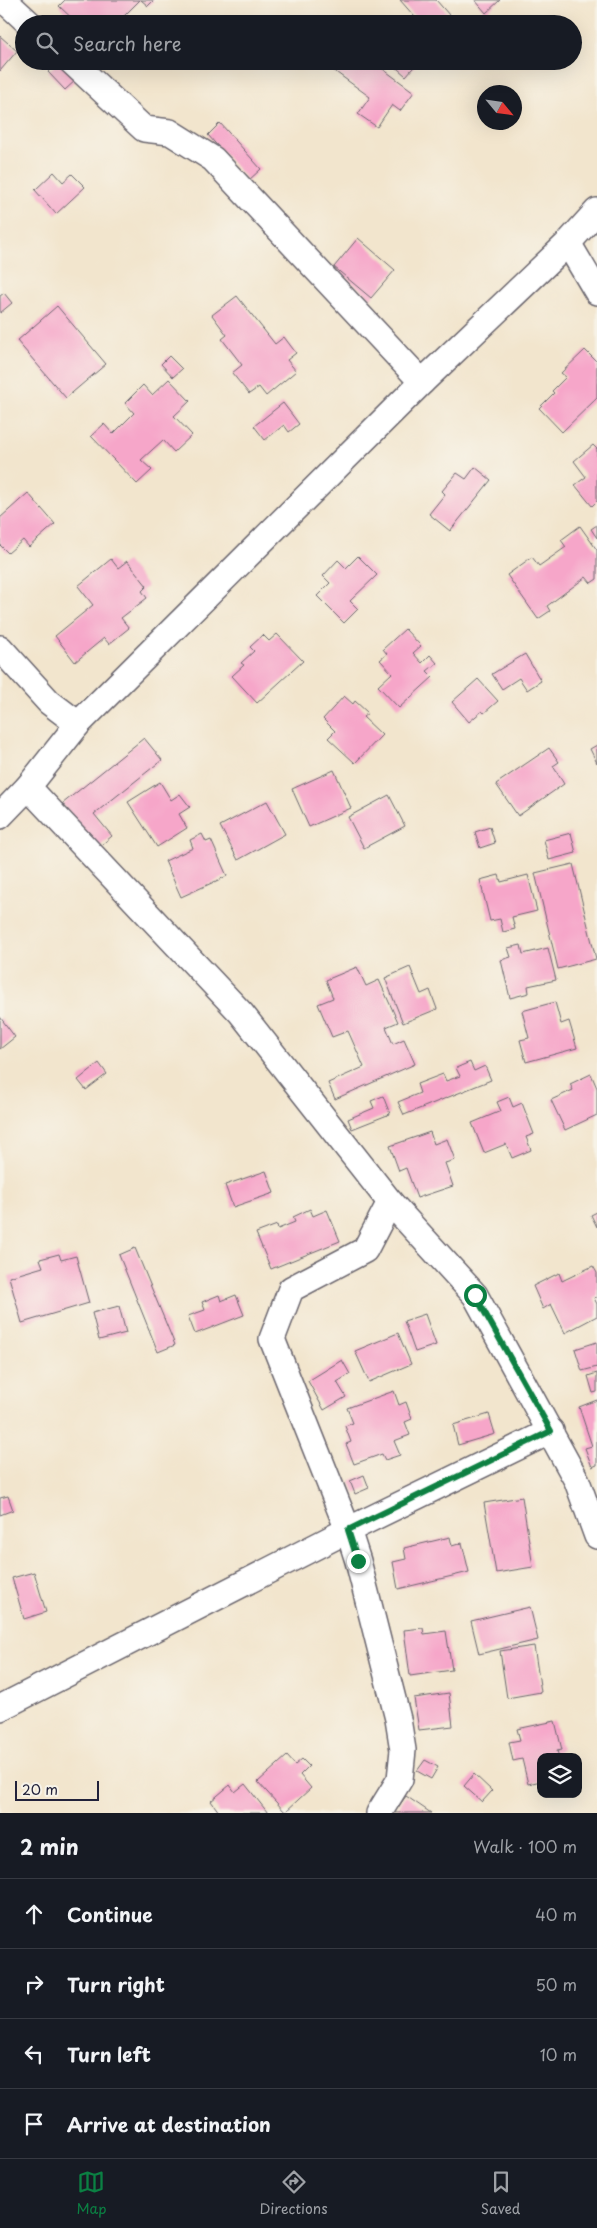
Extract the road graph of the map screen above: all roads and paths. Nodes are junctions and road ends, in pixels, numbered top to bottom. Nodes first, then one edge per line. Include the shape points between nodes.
1 (4, 0) edge
2 (20, 15) edge
3 (81, 70) edge
4 (597, 211) edge
5 (568, 244) junction
6 (597, 292) edge
7 (422, 382) junction
8 (0, 648) edge
9 (78, 724) junction
10 (28, 787) junction
11 (0, 816) edge
12 (390, 1202) junction
13 (551, 1431) junction
14 (348, 1530) junction
15 (597, 1536) edge
16 (0, 1708) edge
17 (379, 1813) edge

1 - 2 street
3 - 7 street via 144,129 170,132 213,159
4 - 5 street
5 - 6 street
5 - 7 street
7 - 9 street
8 - 9 street via 49,702
9 - 10 street
10 - 11 street
10 - 12 street via 241,1013
12 - 13 street via 475,1295
12 - 14 street via 365,1250 291,1289 272,1339
13 - 14 street
13 - 15 street via 578,1481
14 - 16 street
14 - 17 street via 404,1750 400,1779

